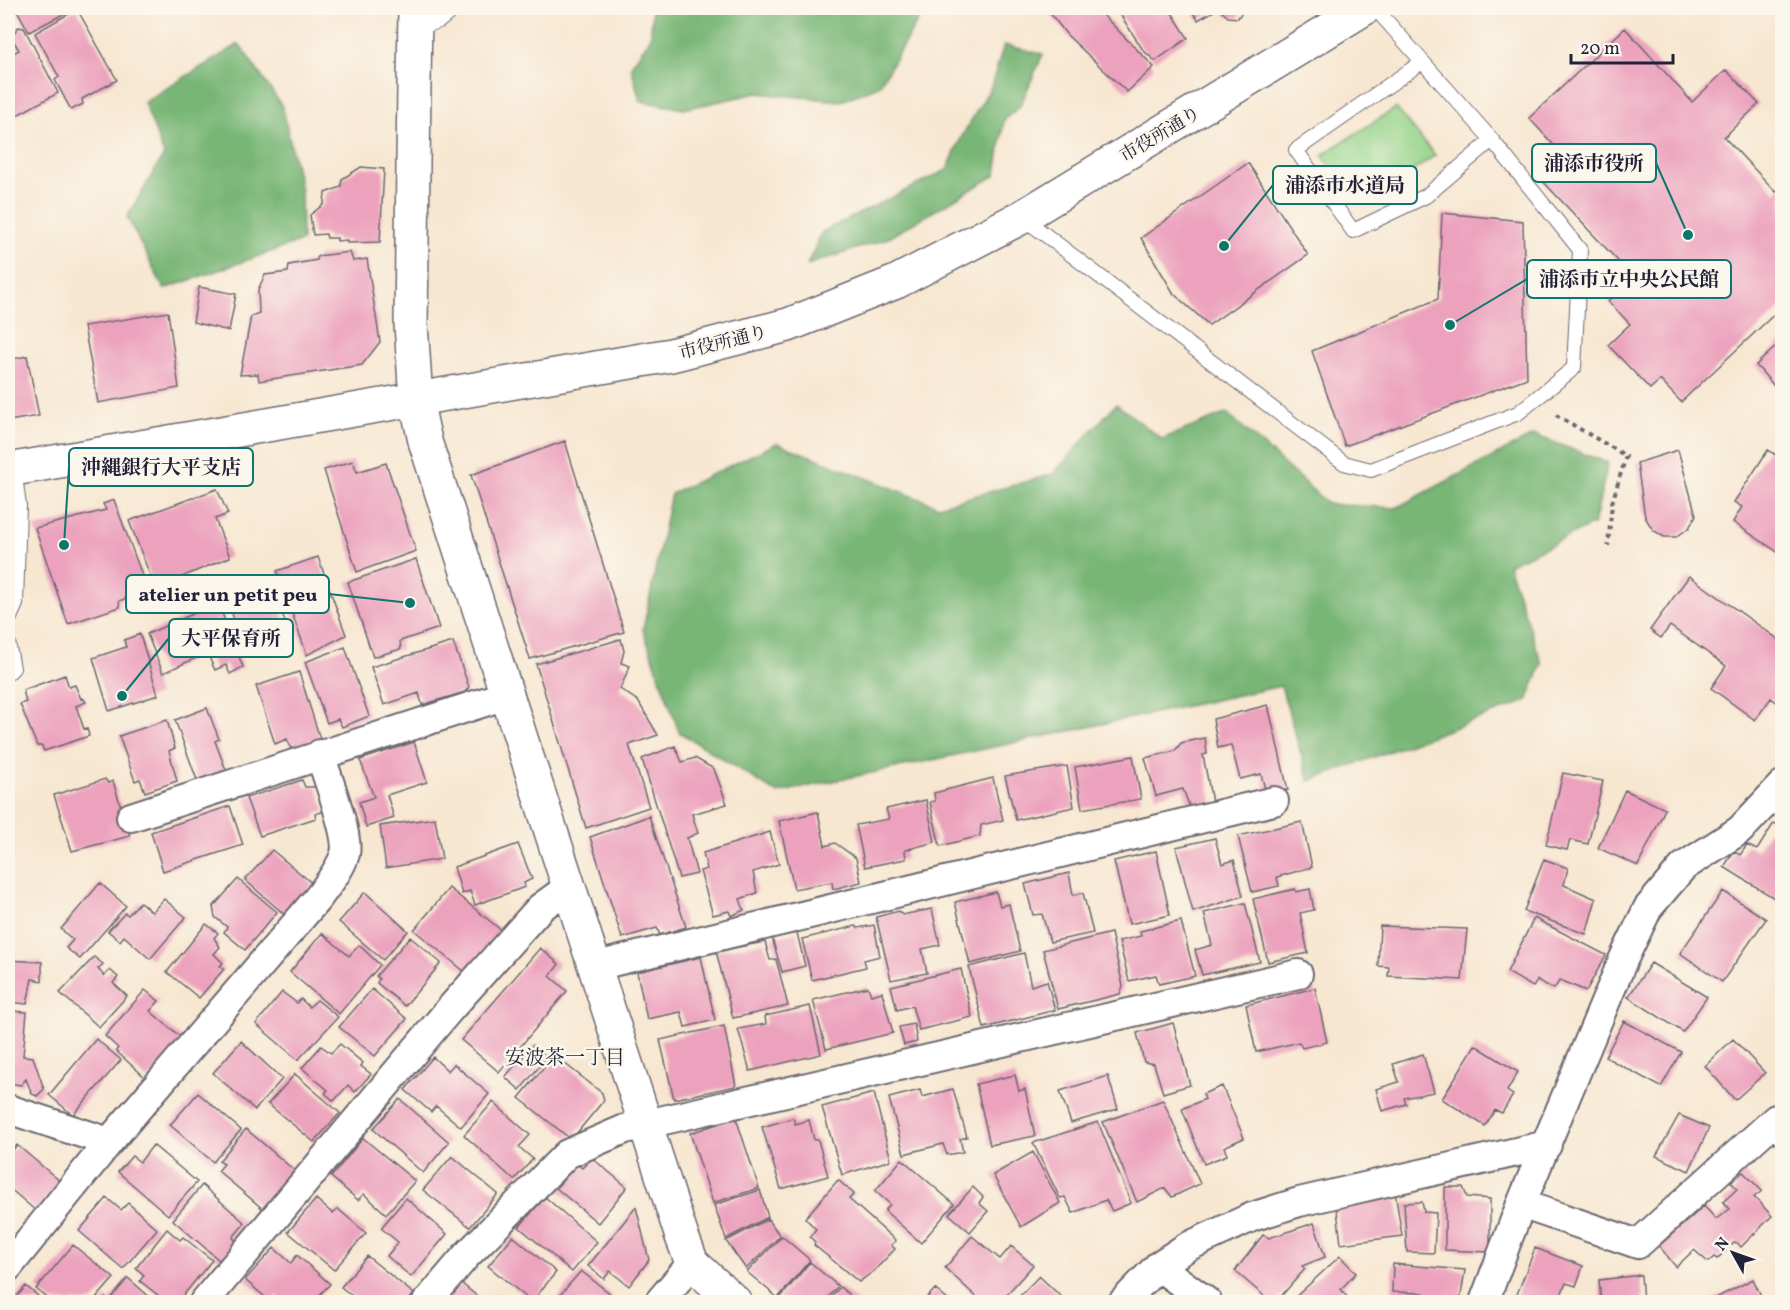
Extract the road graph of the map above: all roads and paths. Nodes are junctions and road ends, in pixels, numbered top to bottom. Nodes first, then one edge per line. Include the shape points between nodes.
1 (455, 8) edge
2 (1365, 8) edge
3 (1375, 8) edge
4 (415, 18) edge
5 (1422, 62) junction
6 (1492, 140) junction
7 (1022, 217) junction
8 (416, 400) junction
9 (1531, 402) junction
10 (11, 470) edge
11 (1608, 546) dead end
12 (8, 622) edge
13 (8, 642) edge
14 (8, 673) edge
15 (506, 695) junction
16 (320, 754) junction
17 (1782, 784) edge
18 (1274, 801) dead end
19 (131, 817) dead end
20 (569, 887) junction
21 (596, 966) junction
22 (1298, 975) dead end
23 (8, 1109) edge
24 (645, 1122) junction
25 (1782, 1130) edge
26 (109, 1142) junction
27 (1547, 1145) junction
28 (1521, 1204) junction
29 (692, 1263) junction
30 (1158, 1266) junction
31 (8, 1267) edge
32 (204, 1302) edge
33 (427, 1302) edge
34 (659, 1302) edge
35 (735, 1302) edge
36 (1123, 1302) edge
37 (1207, 1302) edge
38 (1484, 1302) edge

1 - 4 lane via 439,21
2 - 7 main road, 市役所通り
3 - 5 lane
4 - 8 main road via 411,324
5 - 6 lane
5 - 6 lane via 1296,150 1353,231 1426,196
6 - 9 lane via 1580,250 1574,368
7 - 8 main road, 市役所通り via 896,282 788,325 671,355
7 - 9 lane via 1344,462 1371,470 1518,413
8 - 10 main road, 市役所通り
8 - 15 main road via 432,464
9 - 11 path via 1626,456 1612,503
10 - 12 lane via 19,506 16,604
13 - 14 lane via 13,668
15 - 16 street
15 - 20 main road
16 - 19 street
16 - 26 street via 343,828 346,851 339,868 318,898
17 - 27 street via 1740,830 1683,867 1648,908
18 - 21 street
20 - 21 main road
20 - 32 street via 540,908 456,1002
21 - 24 main road
22 - 24 street
23 - 26 street
24 - 29 main road
24 - 33 street via 567,1154 466,1256
25 - 28 street via 1776,1119 1638,1244
26 - 31 street
27 - 28 street
27 - 30 street via 1299,1202 1252,1217 1187,1247
28 - 38 street
29 - 34 street
29 - 35 main road
30 - 36 street
30 - 37 street

